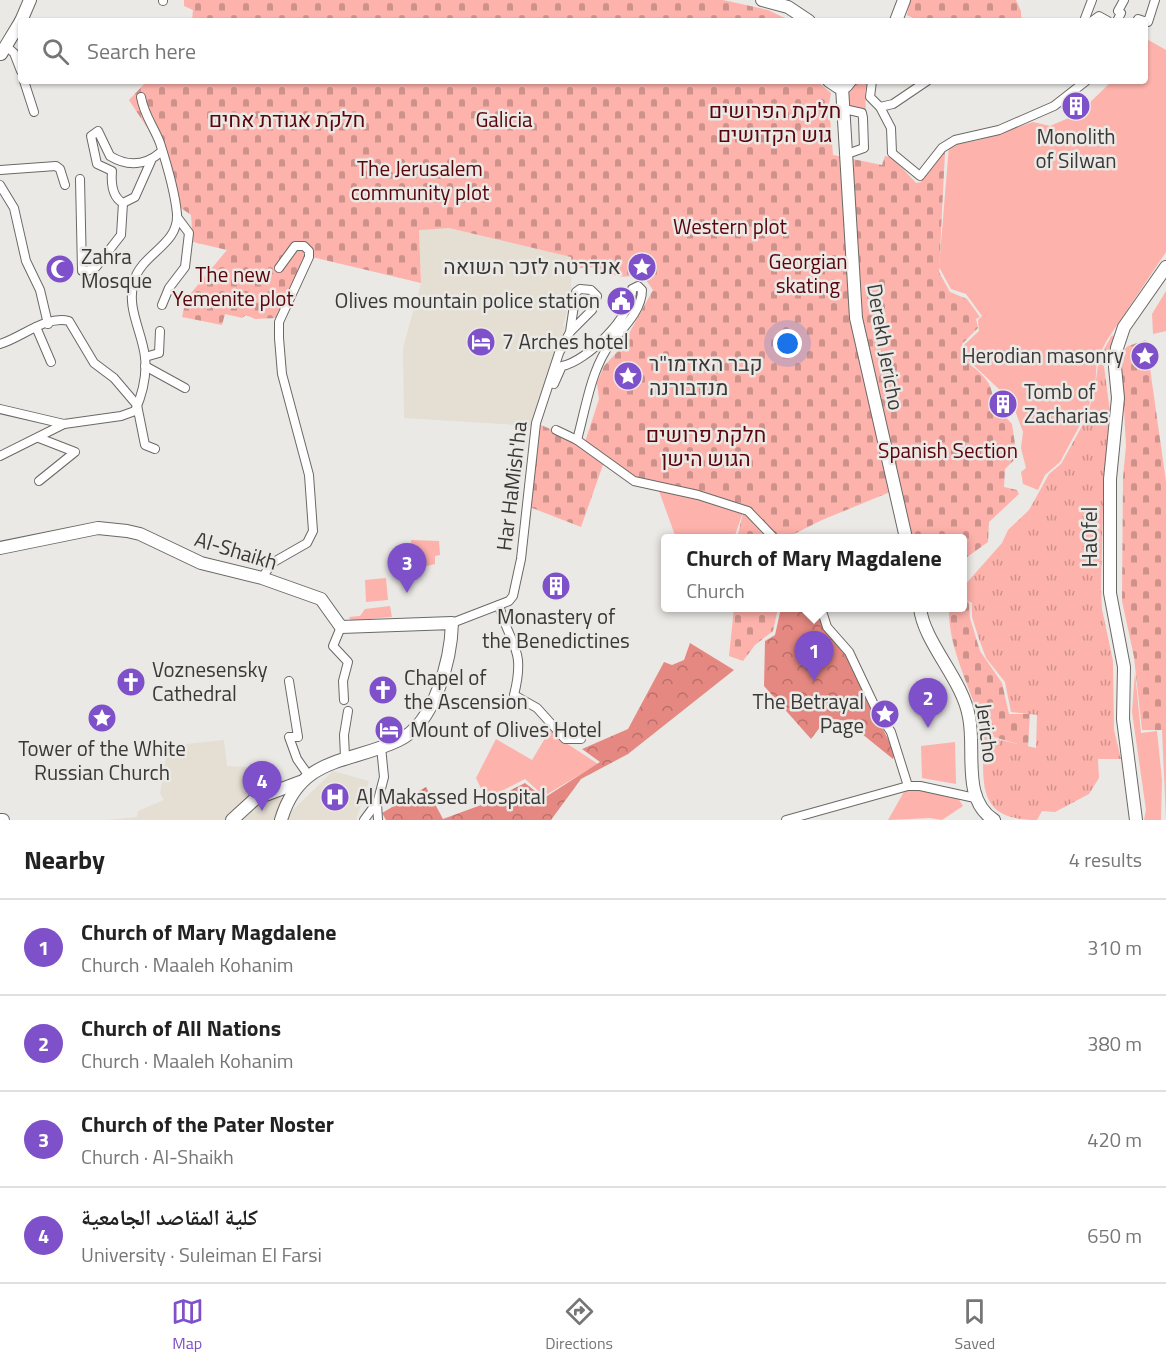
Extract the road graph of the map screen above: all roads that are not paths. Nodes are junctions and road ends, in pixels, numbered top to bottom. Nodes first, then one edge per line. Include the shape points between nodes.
1 (30, 0) edge
2 (762, 0) edge
3 (904, 0) edge
4 (1092, 0) edge
5 (1124, 0) edge
6 (1155, 0) edge
7 (789, 4) edge
8 (22, 18) edge
9 (805, 18) edge
10 (897, 18) edge
11 (1085, 18) edge
12 (1118, 18) edge
13 (1148, 22) edge
14 (18, 24) edge
15 (2, 48) edge
16 (0, 59) edge
17 (18, 63) edge
18 (25, 84) edge
19 (846, 84) edge
20 (872, 84) edge
21 (923, 84) edge
22 (1082, 84) edge
23 (141, 97) dead end
24 (880, 107) junction
25 (844, 109) junction
26 (34, 112) dead end
27 (161, 152) junction
28 (847, 154) junction
29 (151, 161) junction
30 (0, 170) edge
31 (80, 179) dead end
32 (0, 185) edge
33 (65, 185) dead end
34 (123, 203) junction
35 (177, 217) junction
36 (1166, 267) edge
37 (279, 268) dead end
38 (162, 305) dead end
39 (48, 324) junction
40 (36, 327) junction
41 (160, 331) dead end
42 (570, 332) junction
43 (0, 344) edge
44 (51, 362) dead end
45 (145, 362) junction
46 (185, 388) dead end
47 (137, 405) junction
48 (0, 409) edge
49 (536, 423) junction
50 (64, 424) junction
51 (556, 430) dead end
52 (39, 438) junction
53 (577, 440) junction
54 (155, 449) dead end
55 (0, 456) edge
56 (39, 481) dead end
57 (769, 534) edge
58 (905, 534) edge
59 (0, 548) edge
60 (262, 578) junction
61 (499, 605) junction
62 (823, 612) edge
63 (922, 612) edge
64 (452, 623) junction
65 (341, 627) junction
66 (289, 681) dead end
67 (344, 700) dead end
68 (348, 711) dead end
69 (581, 739) dead end
70 (381, 747) junction
71 (345, 757) junction
72 (304, 779) junction
73 (908, 786) junction
74 (975, 798) junction
75 (378, 801) junction
76 (232, 820) edge
77 (281, 820) edge
78 (364, 820) edge
79 (378, 820) edge
80 (786, 820) edge
81 (994, 820) edge
82 (1136, 820) edge

1 - 8 street
2 - 7 street
3 - 10 street
4 - 11 street
5 - 12 street
6 - 13 street
7 - 9 street
14 - 15 street
15 - 16 street
15 - 17 street via 14,53
18 - 26 street
19 - 25 street, Derekh Jericho
20 - 24 street via 870,97
21 - 24 street via 893,104
22 - 24 street via 1054,106 999,129 955,140 942,148 920,176 892,153 891,128
23 - 27 street via 143,112 160,142
25 - 28 street, Derekh Jericho
25 - 28 street via 862,113 863,118 864,148
27 - 29 street
27 - 35 street
28 - 58 street, Derekh Jericho via 856,318
29 - 34 street via 135,197
29 - 34 street via 132,163 110,156 98,131 91,136 97,164 112,171 113,189 117,200
30 - 33 street via 56,166
31 - 34 street via 82,271 96,267 121,235
32 - 39 street via 14,208 26,261 40,290
35 - 38 street via 189,233 184,267
35 - 45 street via 172,237 151,255 135,279 132,309
36 - 82 street, HaOfel via 1124,327 1115,367 1118,398 1110,479 1110,593 1124,667 1123,719
37 - 60 street via 295,246 304,246 309,251 279,322 279,338 282,374 309,475 313,531 307,543 272,563
39 - 40 street
39 - 47 street via 69,321 94,363 114,378
40 - 43 street
40 - 44 street
41 - 45 street via 159,352
42 - 42 street, Har HaMish'ha via 595,305 597,296 591,290 580,288 576,292
42 - 49 street, Har HaMish'ha
45 - 46 street
45 - 47 street
47 - 50 street via 135,411 122,416
47 - 54 street via 143,441
48 - 50 street
49 - 53 street via 562,366 576,362 621,321 633,296 632,289 638,286 642,298 596,372
49 - 61 street, Har HaMish'ha via 518,581 513,596
50 - 52 street
51 - 53 street
52 - 55 street
52 - 56 street via 75,452
53 - 57 street via 634,482 698,495 748,511
59 - 60 street, Al-Shaikh via 98,528 140,534 201,564
60 - 65 street, Al-Shaikh via 321,599
61 - 64 street
61 - 69 street via 519,655 514,695 537,708 565,739
62 - 73 street via 827,627 849,652 891,732
63 - 74 street, Jericho via 969,716
64 - 65 street
64 - 70 street via 438,692 420,721 402,739
65 - 67 street via 333,646 348,662
66 - 72 street via 298,737 288,736
68 - 71 street
70 - 71 street
70 - 75 street via 384,777
71 - 72 street
72 - 76 street via 255,798
72 - 77 street via 284,808
73 - 74 street
73 - 80 street
74 - 81 street via 981,810
75 - 78 street
75 - 79 street

